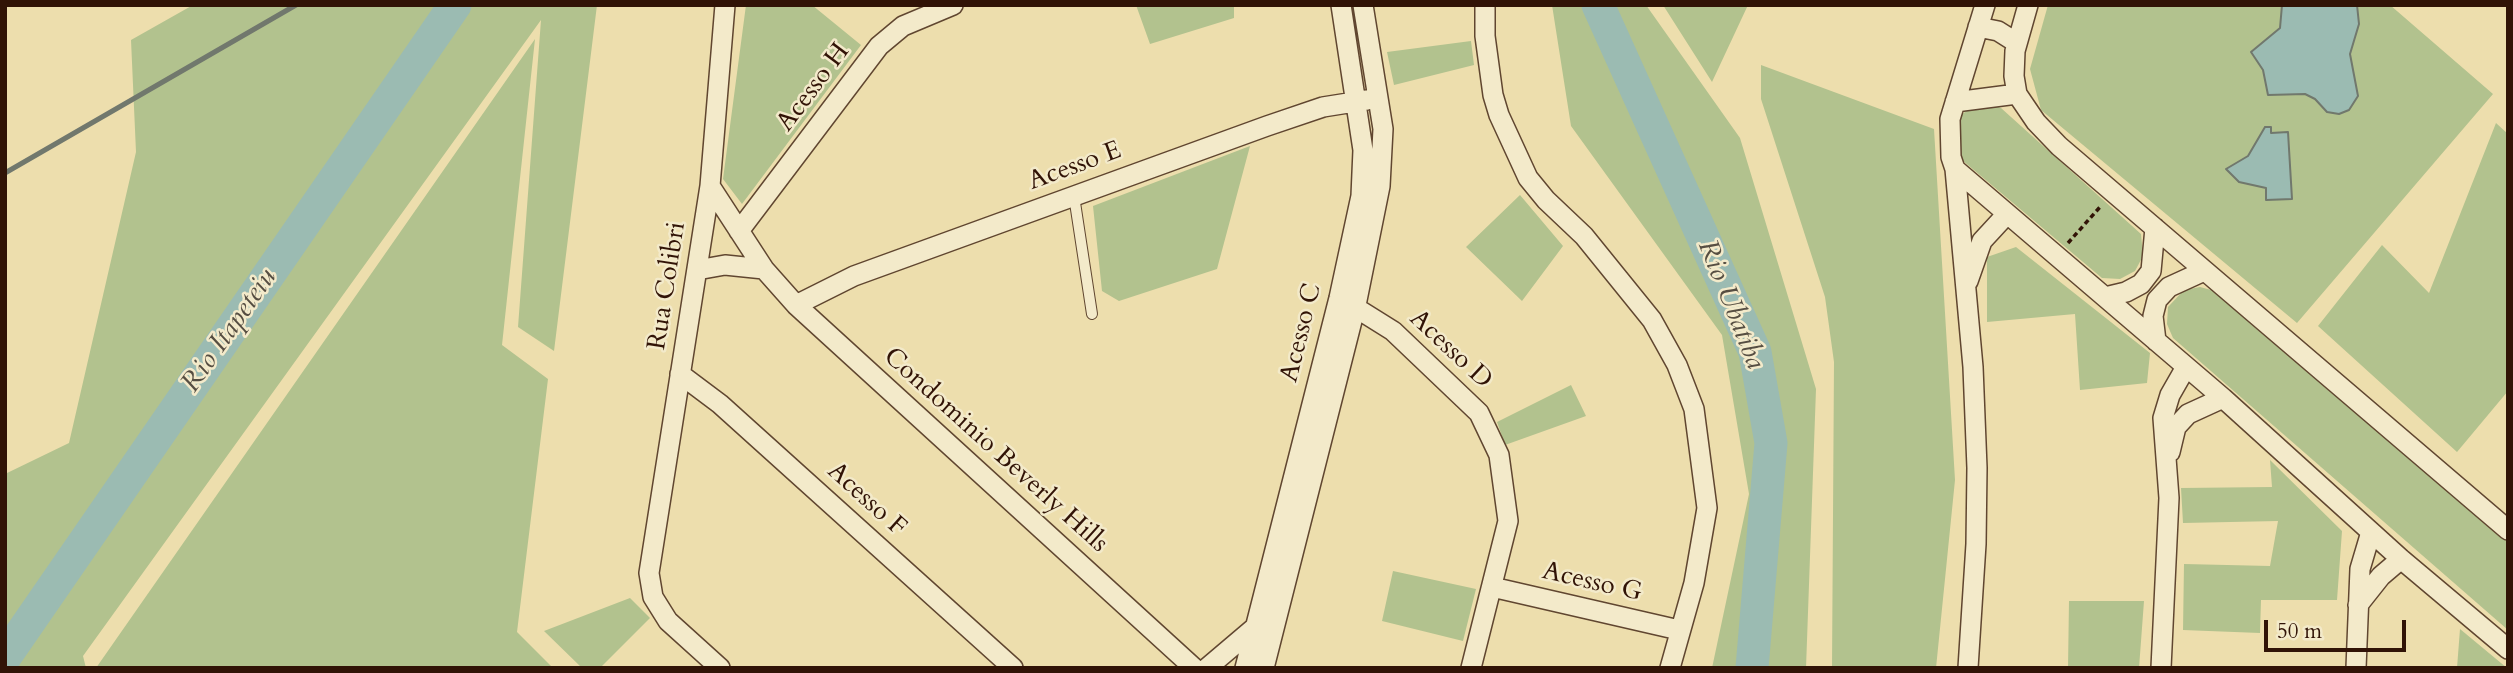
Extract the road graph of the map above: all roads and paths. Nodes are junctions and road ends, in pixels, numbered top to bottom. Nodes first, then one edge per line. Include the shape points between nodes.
1 (725, 5) edge
2 (953, 5) edge
3 (1341, 5) edge
4 (1363, 5) edge
5 (1485, 5) edge
6 (1985, 5) edge
7 (2028, 5) edge
8 (1978, 27) junction
9 (2017, 43) junction
10 (2017, 94) junction
11 (1378, 99) junction
12 (1355, 100) junction
13 (1955, 102) junction
14 (1955, 169) junction
15 (710, 186) junction
16 (2114, 192) junction
17 (1073, 196) junction
18 (2006, 215) junction
19 (2155, 228) junction
20 (739, 231) junction
21 (2056, 256) junction
22 (764, 269) junction
23 (697, 270) junction
24 (2204, 271) junction
25 (1965, 289) junction
26 (2105, 297) junction
27 (1347, 302) junction
28 (796, 305) junction
29 (1092, 314) dead end
30 (2155, 341) junction
31 (2186, 367) junction
32 (680, 374) junction
33 (2223, 398) junction
34 (2168, 464) junction
35 (2508, 530) edge
36 (2371, 532) junction
37 (2401, 559) junction
38 (1492, 587) junction
39 (2358, 605) junction
40 (1254, 629) junction
41 (1679, 630) junction
42 (2508, 649) edge
43 (720, 668) edge
44 (1013, 668) edge
45 (1194, 668) edge
46 (1207, 668) edge
47 (1245, 668) edge
48 (1264, 668) edge
49 (1471, 668) edge
50 (1670, 668) edge
51 (1968, 668) edge
52 (2161, 668) edge
53 (2356, 668) edge

1 - 15 street, Rua Colibri
2 - 20 street, Acesso H via 903,26 879,46
3 - 12 street, Acesso C
4 - 11 street, Acesso C
5 - 41 street via 1493,95 1528,178 1584,236 1652,320 1695,409 1707,508 1694,583
6 - 8 street
7 - 9 street
8 - 9 street via 1998,31
8 - 13 street
9 - 10 street
10 - 13 street
10 - 16 street via 2059,146
11 - 12 street, Acesso E
11 - 27 street, Acesso C via 1380,186
12 - 17 street, Acesso E via 1267,125
12 - 27 street, Acesso C via 1363,150
13 - 14 street via 1949,140
14 - 18 street
14 - 25 street
15 - 20 street, Condominio Beverly Hills
15 - 23 street, Rua Colibri
16 - 19 street
16 - 21 path
17 - 28 street, Acesso E via 854,275
17 - 29 lane
18 - 21 street
18 - 25 street via 1982,241
19 - 24 street
19 - 26 street via 2151,271 2134,288
20 - 22 street, Condominio Beverly Hills
21 - 26 street
22 - 23 street via 725,265
22 - 28 street, Condominio Beverly Hills
23 - 32 street, Rua Colibri
24 - 30 street via 2169,287 2157,300
24 - 35 street
25 - 51 street via 1977,468
26 - 30 street
27 - 38 street, Acesso D via 1393,331 1479,413 1493,441 1507,500 1508,521
27 - 40 street, Acesso C
27 - 48 street, Acesso C
28 - 45 street, Condominio Beverly Hills
30 - 31 street
31 - 33 street
31 - 34 street via 2163,418
32 - 43 street, Rua Colibri via 649,573 653,597 668,621
32 - 44 street, Acesso F via 720,404
33 - 34 street via 2188,414 2176,427
33 - 36 street
34 - 52 street
36 - 37 street
36 - 39 street via 2360,569
37 - 39 street
37 - 42 street
38 - 41 street, Acesso G
38 - 49 street, Acesso D
39 - 53 street
40 - 46 street
40 - 47 street, Acesso C
41 - 50 street

